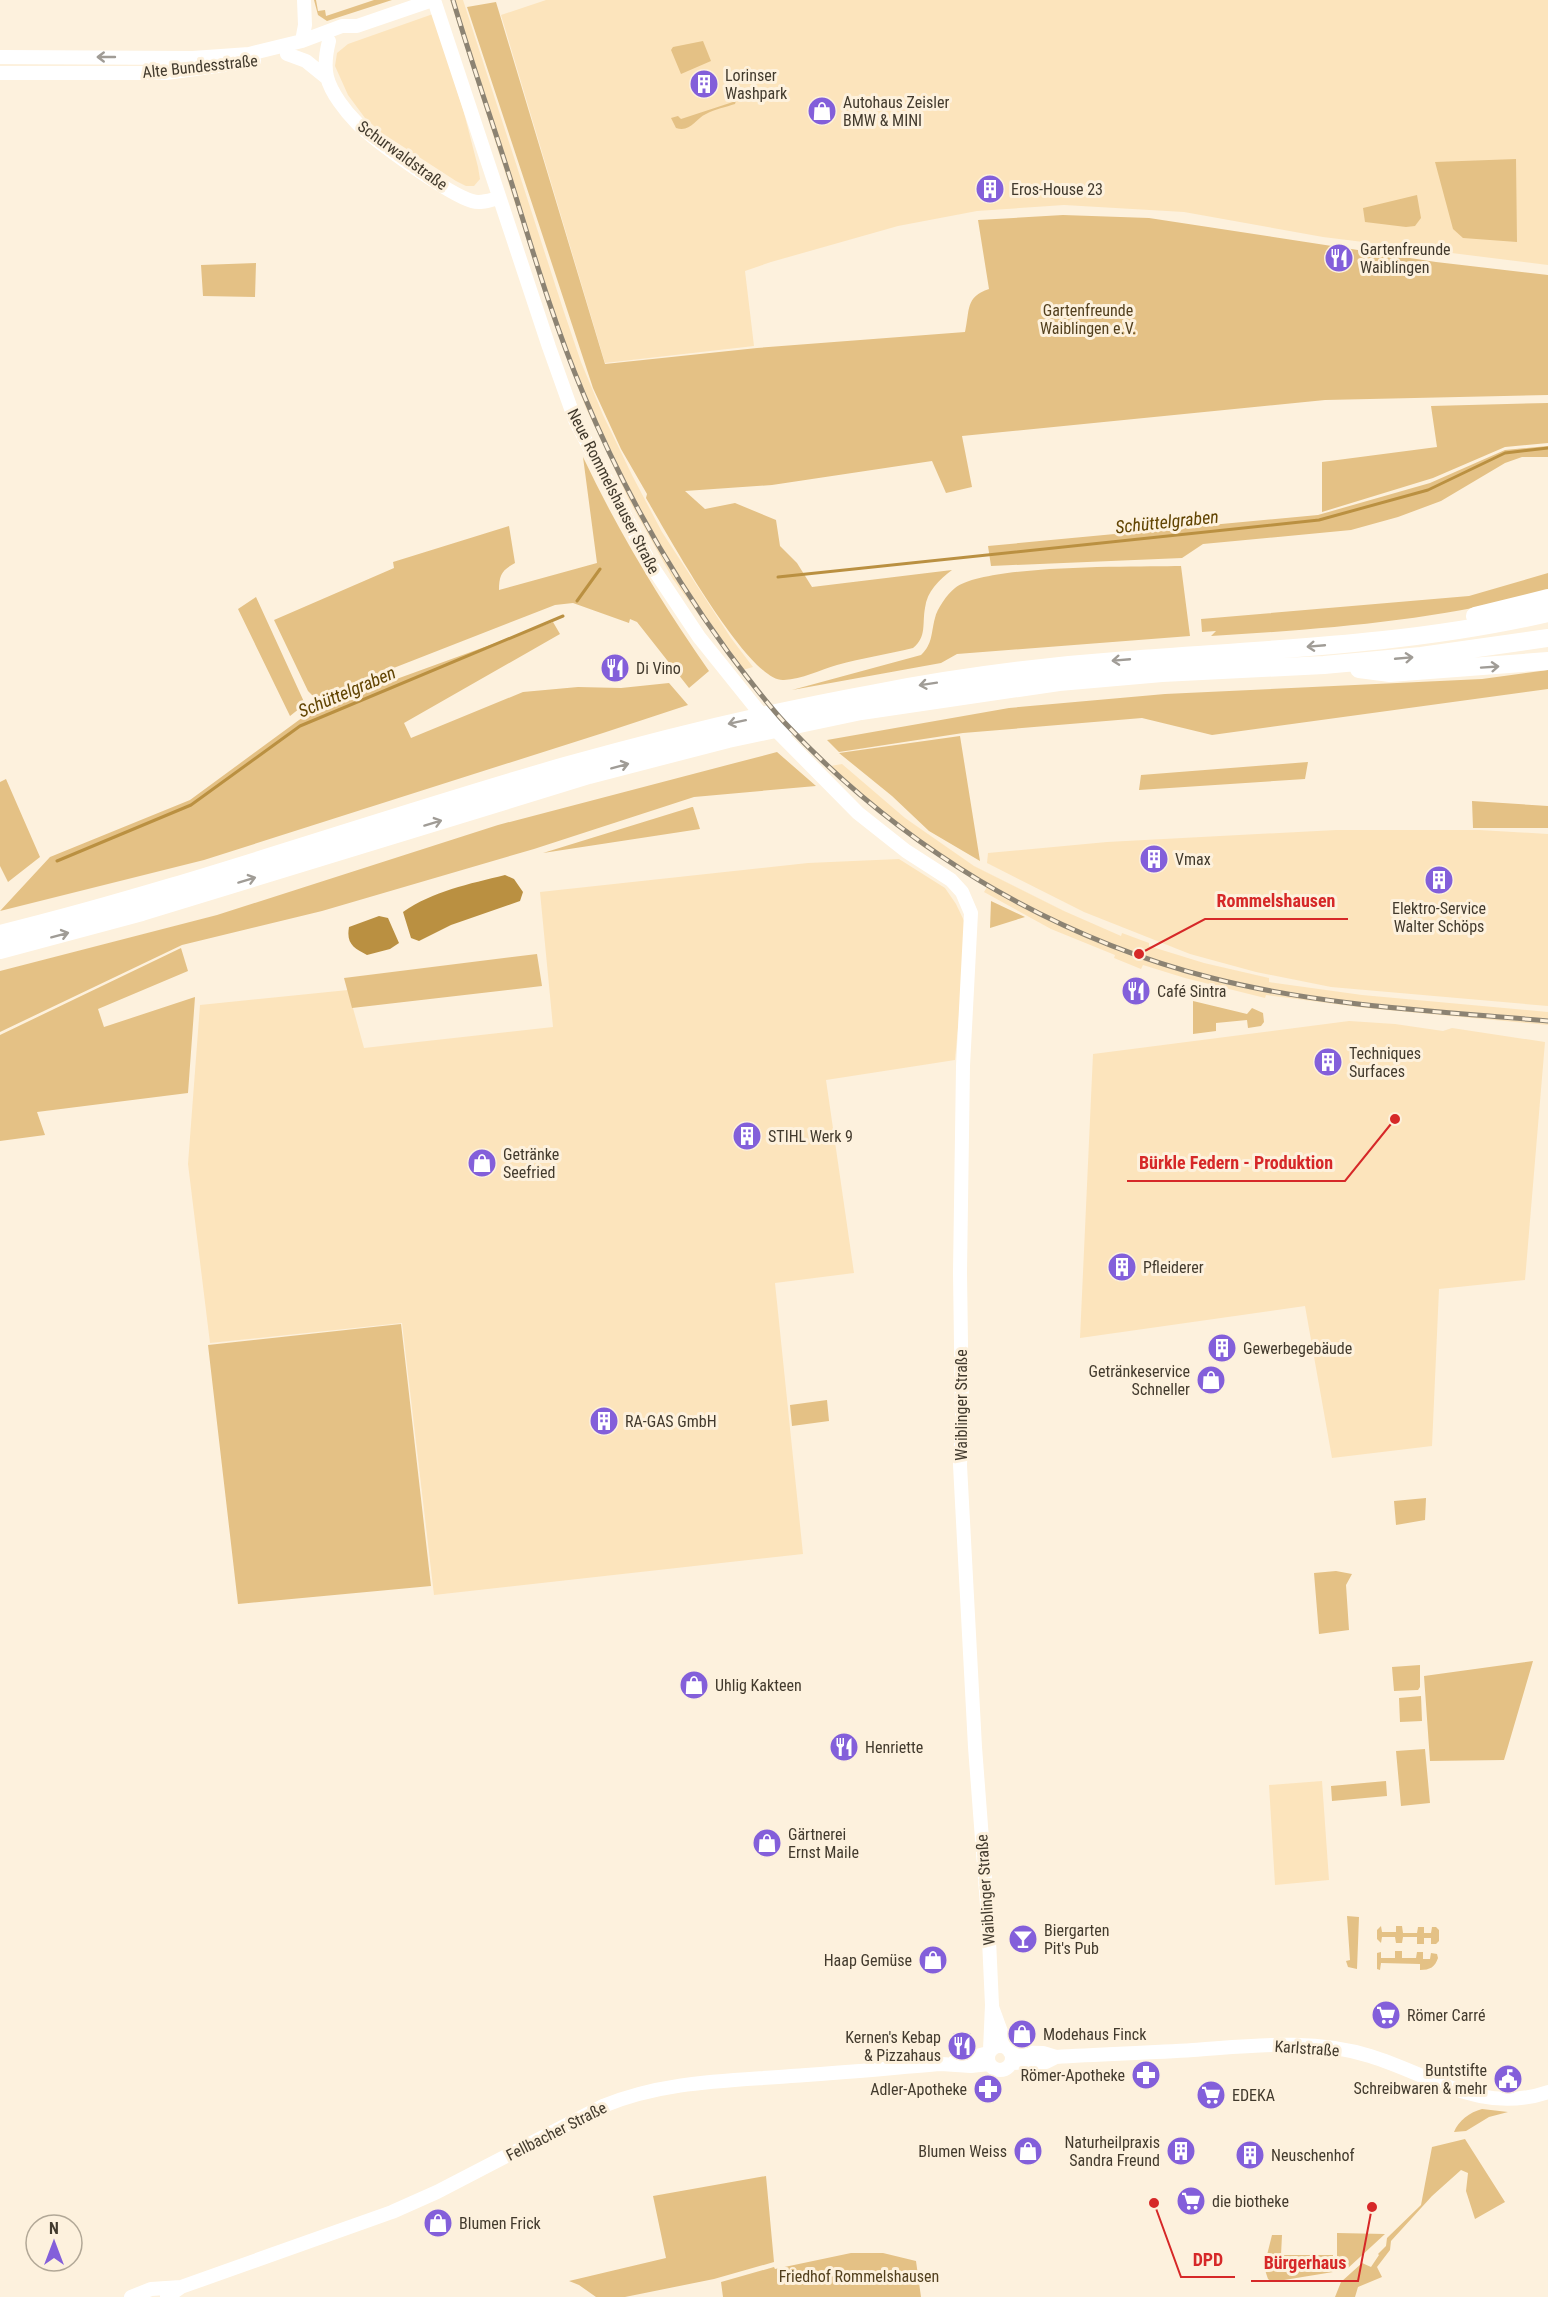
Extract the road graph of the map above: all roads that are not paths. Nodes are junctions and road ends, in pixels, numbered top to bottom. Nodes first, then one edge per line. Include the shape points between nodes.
1 (434, 0) edge
2 (305, 3) edge
3 (328, 36) junction
4 (302, 41) junction
5 (287, 54) junction
6 (0, 57) edge
7 (0, 73) edge
8 (327, 78) junction
9 (499, 198) junction
10 (1548, 598) edge
11 (1548, 613) edge
12 (1548, 638) edge
13 (1374, 641) junction
14 (1548, 661) edge
15 (1324, 665) junction
16 (893, 840) joint
17 (1, 946) edge
18 (992, 2005) junction
19 (1009, 2054) junction
20 (989, 2056) junction
21 (1548, 2092) edge
22 (181, 2287) junction
23 (131, 2297) edge
24 (167, 2297) edge

1 - 3 street, Alte Bundesstraße via 357,26 342,26
1 - 9 street, Neue Rommelshauser Straße
2 - 3 street via 312,21
2 - 4 street
3 - 4 street, Alte Bundesstraße
3 - 5 street, Alte Bundesstraße
3 - 8 street
4 -> 6 street, Alte Bundesstraße via 249,54 193,58
5 - 7 street, Alte Bundesstraße via 166,73
5 - 8 street, Schurwaldstraße via 306,61
8 - 9 street, Schurwaldstraße via 358,125 408,161 474,202
9 - 16 street, Neue Rommelshauser Straße via 575,420 651,565 730,679 764,718 858,813
10 - 13 highway via 1428,624
11 - 13 highway
15 -> 12 highway
13 -> 17 highway via 1025,670 810,706 563,767 159,891
15 -> 14 highway via 1390,673
17 -> 15 highway via 152,909 540,789 728,739 861,711 1008,688 1162,673
16 - 18 street, Waiblinger Straße via 951,880 962,892 971,913 963,1089 960,1465
18 - 19 street, Waiblinger Straße
18 - 20 street, Waiblinger Straße
19 - 20 street via 998,2046
19 - 20 street via 1004,2070 998,2070
19 - 21 street, Karlstraße via 1046,2062 1056,2057 1311,2045 1368,2055 1491,2099 1519,2100
20 - 22 street, Fellbacher Straße via 960,2059 952,2064 664,2087 629,2095 392,2212
22 - 23 street, Fellbacher Straße via 151,2289
22 - 24 street, Fellbacher Straße

